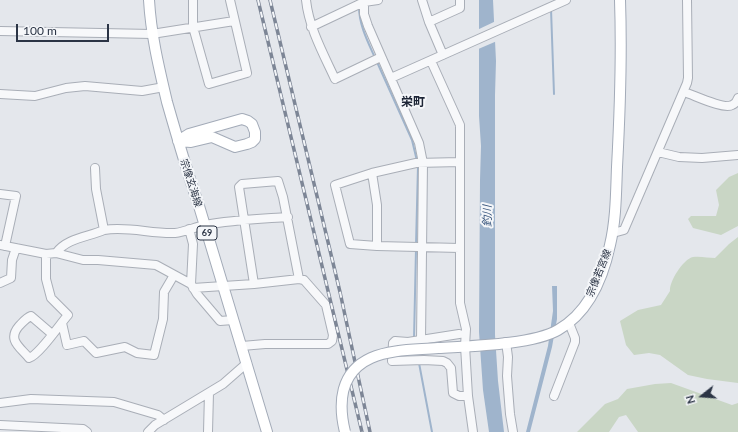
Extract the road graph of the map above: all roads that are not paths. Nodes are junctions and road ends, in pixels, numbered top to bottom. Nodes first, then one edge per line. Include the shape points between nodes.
1 (149, 0) edge
2 (193, 0) edge
3 (230, 0) edge
4 (306, 0) edge
5 (378, 0) edge
6 (422, 0) edge
7 (460, 0) edge
8 (566, 0) edge
9 (620, 0) edge
10 (686, 0) edge
11 (364, 1) edge
12 (234, 21) junction
13 (429, 22) junction
14 (193, 27) junction
15 (311, 27) junction
16 (0, 31) edge
17 (152, 34) junction
18 (444, 55) junction
19 (381, 57) junction
20 (431, 61) junction
21 (391, 78) junction
22 (164, 87) junction
23 (684, 92) junction
24 (0, 94) edge
25 (738, 98) edge
26 (178, 141) junction
27 (658, 152) junction
28 (738, 155) edge
29 (423, 162) junction
30 (460, 162) junction
31 (95, 168) dead end
32 (372, 173) junction
33 (0, 194) edge
34 (288, 217) junction
35 (244, 220) junction
36 (205, 225) junction
37 (189, 229) junction
38 (104, 230) junction
39 (613, 233) junction
40 (2, 246) edge
41 (377, 246) junction
42 (422, 247) junction
43 (16, 248) junction
44 (460, 248) junction
45 (56, 253) junction
46 (46, 254) junction
47 (174, 274) junction
48 (299, 279) junction
49 (0, 283) edge
50 (254, 284) junction
51 (223, 285) junction
52 (192, 286) junction
53 (233, 320) junction
54 (62, 322) junction
55 (569, 323) junction
56 (52, 334) junction
57 (459, 334) dead end
58 (421, 340) junction
59 (505, 342) junction
60 (242, 346) junction
61 (468, 346) junction
62 (247, 363) junction
63 (209, 393) junction
64 (468, 396) junction
65 (554, 396) dead end
66 (0, 403) edge
67 (164, 420) junction
68 (0, 425) edge
69 (87, 432) edge
70 (148, 432) edge
71 (208, 432) edge
72 (267, 432) edge
73 (345, 432) edge
74 (473, 432) edge
75 (514, 432) edge

1 - 17 main road, 宗像玄海線 / 69
2 - 14 street
3 - 12 street
4 - 15 street
5 - 11 street
6 - 13 street
7 - 13 street via 460,8
8 - 18 street
9 - 39 main road, 宗像若宮線 via 621,101
10 - 23 street via 688,78
11 - 15 street
11 - 19 street via 364,14
12 - 14 street
12 - 14 street via 247,73 209,84
13 - 18 street
14 - 17 street
15 - 19 street via 335,79
16 - 17 street
17 - 22 main road, 宗像玄海線 / 69
18 - 20 street
19 - 21 street
20 - 21 street
20 - 30 street via 460,125
21 - 29 street via 419,144
22 - 24 street via 142,91 86,86 35,96
22 - 26 main road, 宗像玄海線 / 69
23 - 25 street via 728,107
23 - 27 street
26 - 26 main road via 189,134 242,119 252,124 255,132 255,139 252,142 235,147 212,137 191,142
26 - 36 main road, 宗像玄海線 / 69
27 - 28 street via 679,157 702,158
27 - 39 street via 624,230
29 - 30 street
29 - 32 street
29 - 42 street
30 - 44 street
31 - 38 street via 96,189
32 - 41 street via 377,205
32 - 41 street via 335,184 350,244
33 - 40 street via 16,196
34 - 35 street
34 - 35 street via 278,181 242,184 239,187
34 - 48 street
35 - 36 street
35 - 50 street
36 - 37 street
36 - 51 main road, 宗像玄海線 / 69
37 - 38 street via 164,233 129,229
37 - 52 street via 193,244
38 - 45 street via 72,240 60,247
39 - 55 main road, 宗像若宮線 via 590,299
40 - 43 street
41 - 42 street
42 - 44 street
42 - 58 street
43 - 46 street
43 - 49 street via 11,278
44 - 61 street via 460,304
45 - 46 street
45 - 47 street via 82,260 156,265
46 - 54 street via 46,279 51,298 68,315
47 - 52 street
47 - 54 street via 164,292 164,320 154,354 137,353 125,347 96,353 84,341 67,345
48 - 50 street
48 - 60 street via 304,280 326,305 332,341 328,344
50 - 51 street
51 - 52 street
51 - 53 main road, 宗像玄海線 / 69
52 - 53 street via 220,321
53 - 60 main road, 宗像玄海線 / 69
54 - 56 street
55 - 59 main road, 宗像若宮線 via 539,337
55 - 65 street via 575,342
56 - 56 street via 34,357 29,358 14,341 13,336 21,323 32,316
57 - 58 street
58 - 64 street via 395,341 392,361 443,361 450,368 453,393
59 - 61 main road, 宗像若宮線
59 - 75 street via 510,414
60 - 62 main road, 宗像玄海線 / 69
61 - 64 street
61 - 73 main road, 宗像若宮線, bridge via 383,354 356,368 347,381 341,397
62 - 63 street
62 - 72 main road, 宗像玄海線 / 69
63 - 67 street
63 - 71 street
64 - 74 street
66 - 67 street via 32,399 114,402 158,415
67 - 70 street
68 - 69 street via 83,429

